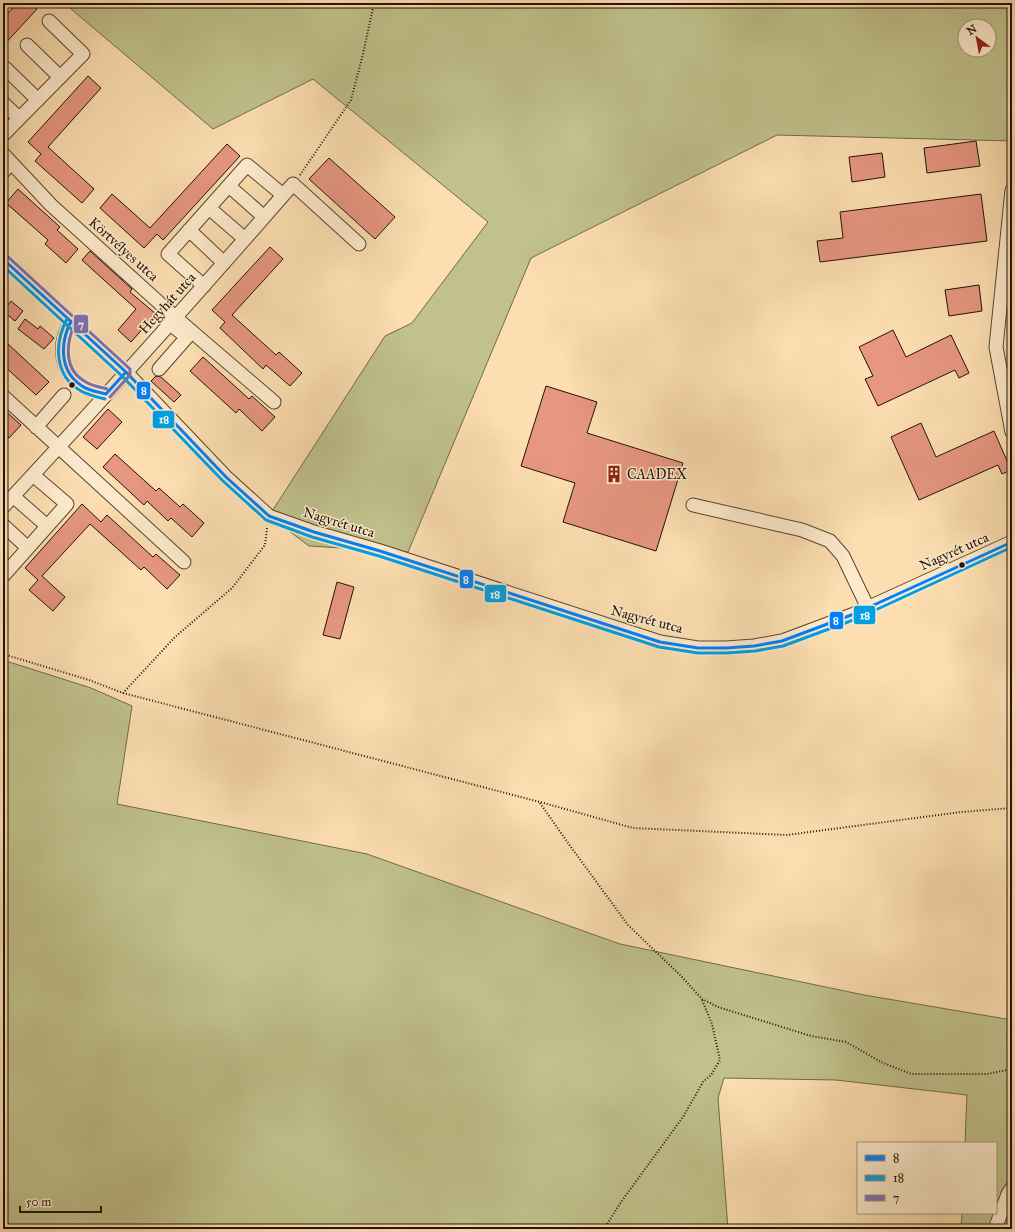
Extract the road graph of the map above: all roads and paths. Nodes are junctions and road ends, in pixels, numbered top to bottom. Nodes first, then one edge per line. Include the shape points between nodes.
1 (374, 3) edge
2 (49, 21) dead end
3 (26, 45) dead end
4 (5, 68) dead end
5 (60, 77) junction
6 (38, 100) junction
7 (3, 103) edge
8 (19, 118) junction
9 (3, 134) edge
10 (6, 163) edge
11 (294, 184) junction
12 (229, 186) junction
13 (1012, 190) edge
14 (283, 195) junction
15 (209, 208) junction
16 (264, 217) junction
17 (189, 230) junction
18 (245, 240) junction
19 (359, 244) dead end
20 (3, 259) edge
21 (224, 263) junction
22 (204, 286) junction
23 (71, 321) junction
24 (173, 321) junction
25 (159, 369) dead end
26 (126, 372) junction
27 (106, 394) junction
28 (64, 395) dead end
29 (3, 396) edge
30 (274, 402) dead end
31 (36, 427) junction
32 (1012, 432) edge
33 (59, 447) junction
34 (33, 474) junction
35 (13, 496) junction
36 (692, 505) dead end
37 (3, 506) edge
38 (270, 516) junction
39 (3, 525) edge
40 (47, 526) junction
41 (1012, 542) edge
42 (28, 548) junction
43 (184, 562) dead end
44 (3, 574) edge
45 (868, 608) junction
46 (3, 654) edge
47 (123, 693) junction
48 (540, 802) junction
49 (1012, 808) edge
50 (702, 999) junction
51 (1012, 1069) edge
52 (1012, 1188) edge
53 (604, 1229) edge
54 (995, 1229) edge

1 - 11 path via 351,100
2 - 5 street via 83,54
3 - 5 street
4 - 6 street
5 - 6 street
6 - 8 street
7 - 8 street
8 - 9 street
10 - 24 street, Körtvélyes utca
11 - 14 street, Hegyhát utca
11 - 19 street
12 - 14 street via 247,164
12 - 15 street
12 - 16 street
13 - 32 street via 996,346
14 - 16 street, Hegyhát utca
15 - 17 street
15 - 18 street
16 - 18 street, Hegyhát utca
17 - 21 street
17 - 22 street via 168,254
18 - 21 street, Hegyhát utca
20 - 23 street
21 - 22 street, Hegyhát utca
22 - 24 street, Hegyhát utca
23 - 26 street
23 - 27 street via 65,330 63,362 82,386
24 - 25 street via 187,337
24 - 26 street, Hegyhát utca
24 - 30 street, Körtvélyes utca
26 - 27 street, Hegyhát utca
26 - 38 street via 226,476
27 - 33 street, Hegyhát utca
28 - 31 street
29 - 31 street
31 - 33 street
33 - 34 street, Hegyhát utca
33 - 43 street
34 - 35 street, Hegyhát utca
34 - 40 street via 67,504
35 - 37 street, Hegyhát utca
35 - 40 street
36 - 45 street via 802,530 830,541 844,556
38 - 45 street, Nagyrét utca via 660,642 698,648 754,646 782,641
38 - 47 path via 264,545 232,588 175,638
39 - 42 street
40 - 42 street
41 - 45 street, Nagyrét utca
42 - 44 street
46 - 47 path via 90,680
47 - 48 path
48 - 49 path via 633,828 787,835 961,812
48 - 50 path via 628,925
50 - 51 path via 718,1007 811,1036 846,1042 881,1062 911,1074 987,1074
50 - 53 path via 712,1024 720,1060
52 - 54 street

